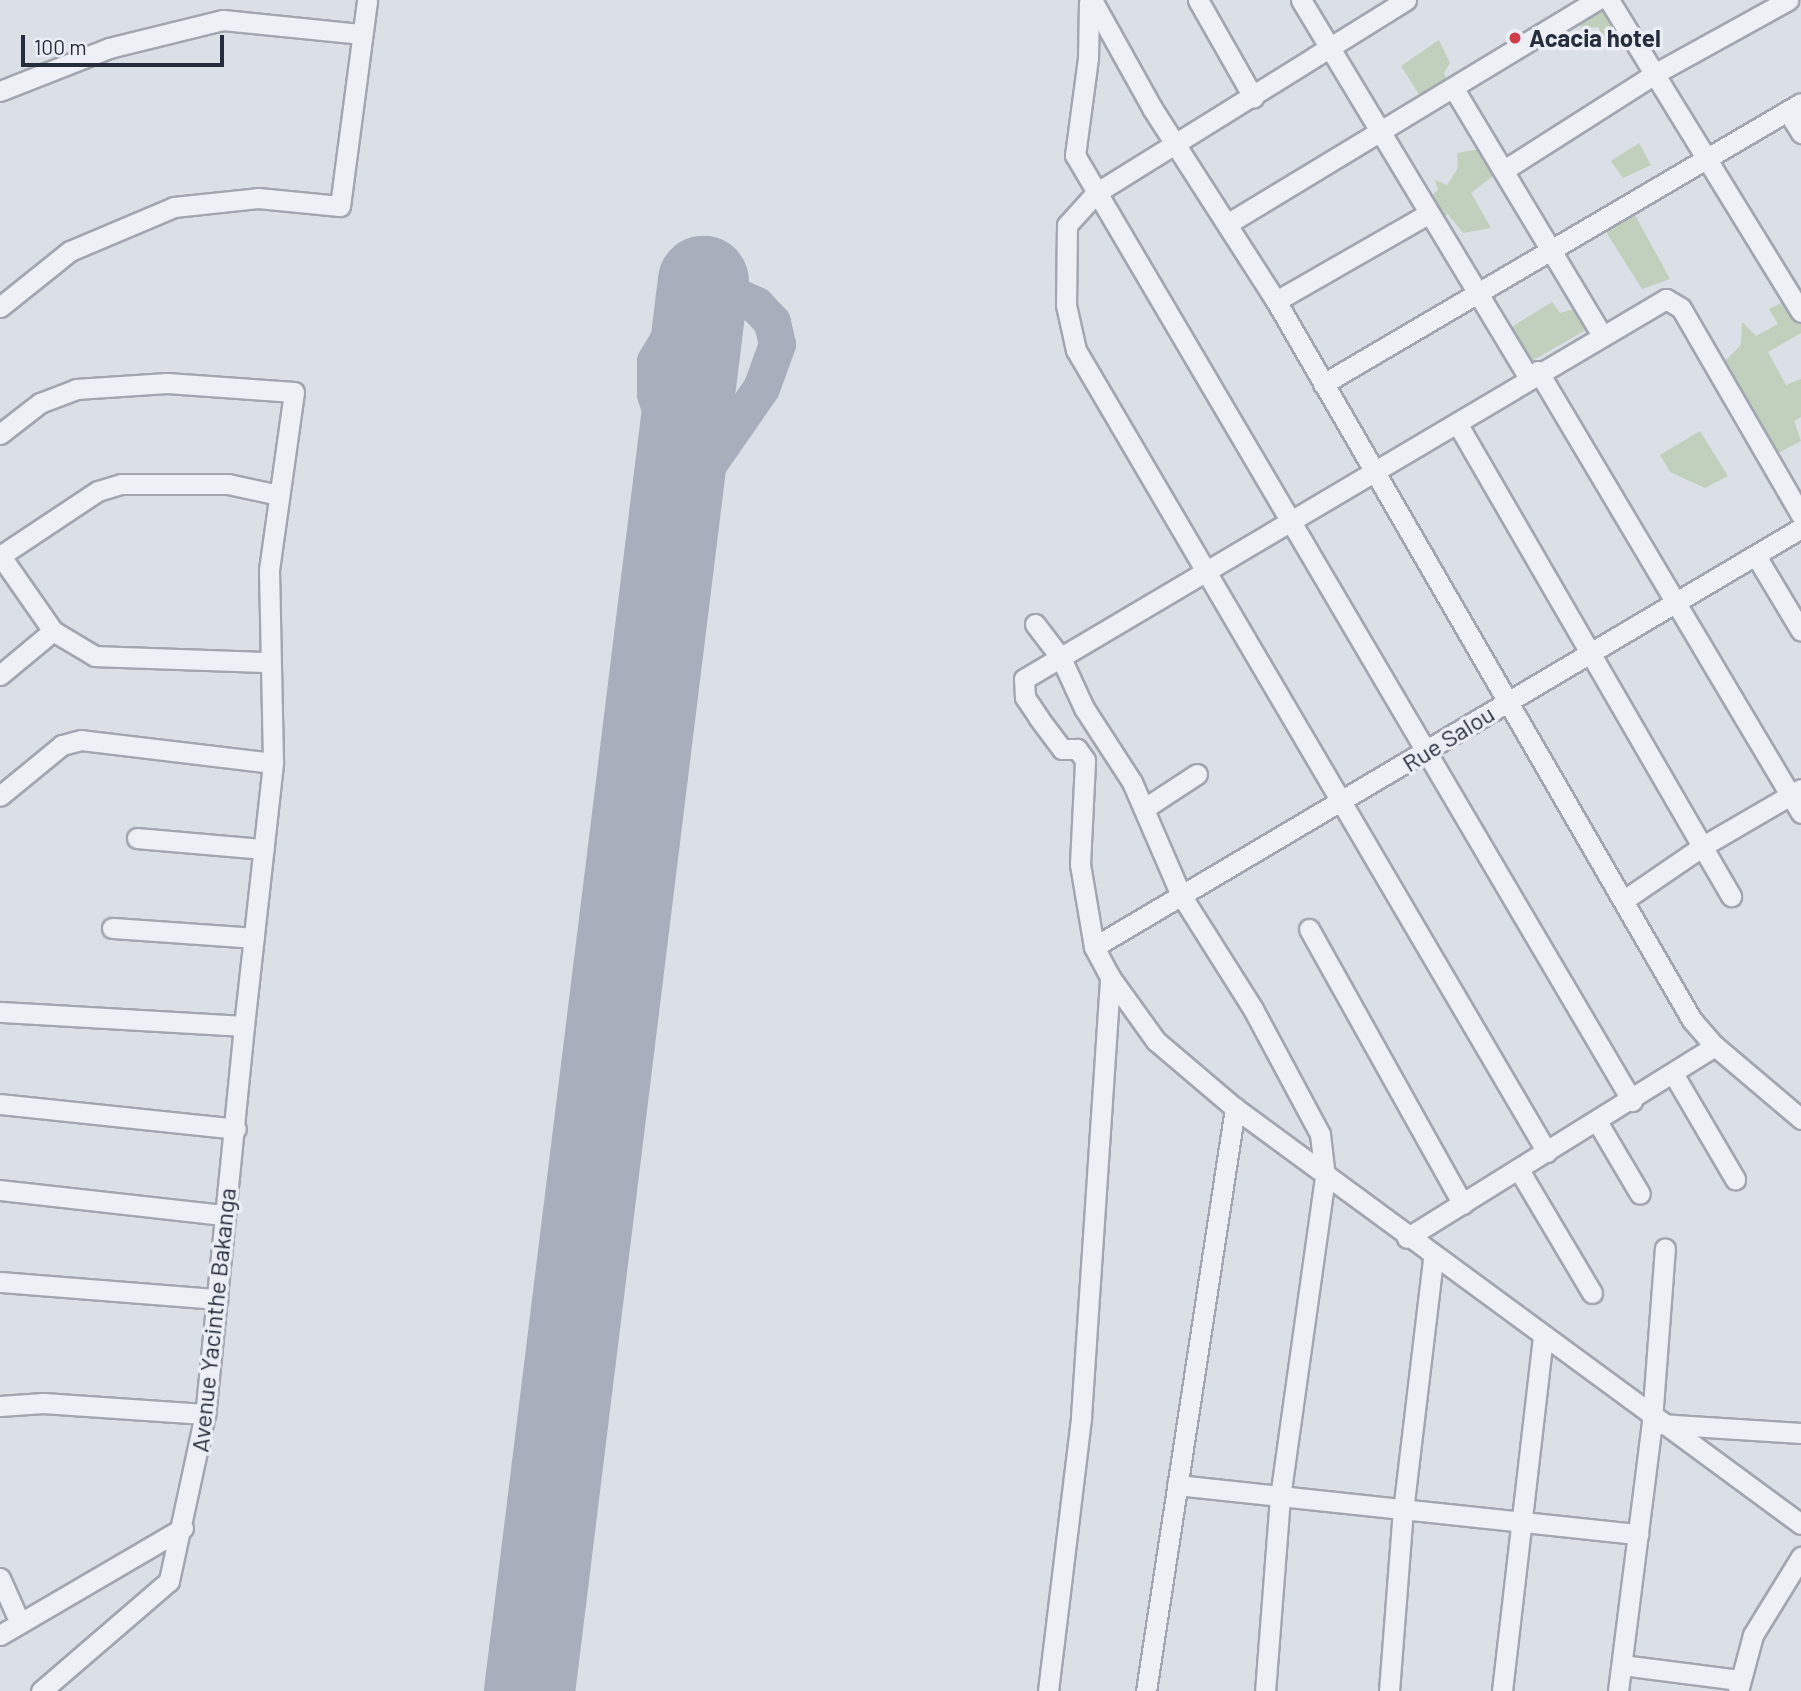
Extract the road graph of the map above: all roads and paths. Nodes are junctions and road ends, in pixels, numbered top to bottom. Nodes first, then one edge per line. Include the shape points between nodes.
1 (367, 0) edge
2 (1091, 0) edge
3 (1198, 0) edge
4 (1301, 0) edge
5 (1597, 0) edge
6 (1609, 0) edge
7 (1788, 0) edge
8 (1402, 1) edge
9 (362, 33) junction
10 (1332, 50) junction
11 (1656, 73) junction
12 (1454, 89) junction
13 (0, 91) edge
14 (1253, 97) junction
15 (1794, 107) edge
16 (1801, 133) edge
17 (1380, 134) junction
18 (1175, 144) junction
19 (1702, 158) junction
20 (1504, 170) junction
21 (1096, 193) junction
22 (1428, 214) junction
23 (1227, 224) junction
24 (1552, 248) junction
25 (1474, 295) junction
26 (1276, 300) junction
27 (0, 307) edge
28 (1801, 312) edge
29 (1601, 334) junction
30 (1533, 374) junction
31 (1323, 384) junction
32 (1457, 423) junction
33 (0, 434) edge
34 (1370, 469) junction
35 (279, 495) junction
36 (1801, 516) edge
37 (1287, 520) junction
38 (1801, 528) edge
39 (0, 555) edge
40 (1756, 556) junction
41 (1202, 571) junction
42 (1676, 601) junction
43 (1035, 624) dead end
44 (53, 631) junction
45 (1801, 631) edge
46 (1591, 653) junction
47 (1061, 658) junction
48 (269, 662) junction
49 (0, 675) edge
50 (1508, 701) junction
51 (1426, 752) junction
52 (274, 763) junction
53 (1197, 774) dead end
54 (1796, 793) edge
55 (0, 796) edge
56 (1345, 802) junction
57 (1144, 808) junction
58 (1801, 813) edge
59 (137, 838) dead end
60 (1703, 846) junction
61 (264, 849) junction
62 (1181, 895) junction
63 (1731, 896) dead end
64 (1625, 900) junction
65 (112, 928) dead end
66 (1309, 929) dead end
67 (254, 938) junction
68 (1094, 947) junction
69 (1110, 978) junction
70 (0, 1012) edge
71 (244, 1026) junction
72 (1716, 1046) junction
73 (1674, 1075) junction
74 (1632, 1101) junction
75 (0, 1104) edge
76 (1234, 1108) junction
77 (1801, 1119) edge
78 (1598, 1123) junction
79 (236, 1129) junction
80 (1547, 1152) junction
81 (1519, 1170) junction
82 (1325, 1177) junction
83 (1735, 1179) dead end
84 (0, 1190) edge
85 (1640, 1194) dead end
86 (1463, 1204) junction
87 (223, 1215) junction
88 (1407, 1238) junction
89 (1665, 1248) dead end
90 (1433, 1258) junction
91 (0, 1282) edge
92 (1592, 1293) dead end
93 (218, 1298) junction
94 (1544, 1338) junction
95 (0, 1406) edge
96 (205, 1413) junction
97 (1656, 1422) junction
98 (1801, 1433) edge
99 (1177, 1485) junction
100 (1280, 1497) junction
101 (1403, 1511) junction
102 (1522, 1524) junction
103 (1801, 1524) edge
104 (183, 1528) junction
105 (1638, 1534) junction
106 (1801, 1558) edge
107 (0, 1578) edge
108 (20, 1623) junction
109 (0, 1635) edge
110 (1622, 1665) junction
111 (1738, 1686) edge
112 (41, 1691) edge
113 (1048, 1691) edge
114 (1146, 1691) edge
115 (1265, 1691) edge
116 (1389, 1691) edge
117 (1502, 1691) edge
118 (1618, 1691) edge

1 - 9 street
2 - 18 street
2 - 21 street via 1075,155
3 - 14 street
4 - 10 street
5 - 12 street
6 - 11 street
7 - 11 street
8 - 10 street
9 - 13 street via 223,20 109,48
9 - 27 street via 340,206 258,198 174,208 69,251
10 - 14 street
10 - 17 street
11 - 19 street
11 - 20 street
12 - 17 street
12 - 20 street
14 - 18 street
15 - 16 street
15 - 19 street
17 - 22 street
17 - 23 street
18 - 21 street
18 - 23 street
19 - 24 street
19 - 28 street
20 - 24 street
21 - 37 street
21 - 41 street via 1067,225 1066,305 1076,350
22 - 25 street
22 - 26 street
23 - 26 street
24 - 25 street
24 - 29 street
25 - 30 street
25 - 31 street
26 - 31 street
29 - 30 street
29 - 36 street via 1659,302 1678,303
30 - 32 street
30 - 42 street
31 - 34 street
32 - 34 street
32 - 46 street
33 - 35 street via 40,403 76,389 167,383 294,392
34 - 37 street
34 - 50 street
35 - 39 street via 228,484 121,484 98,491
35 - 48 street via 269,570
37 - 41 street
37 - 51 street
38 - 40 street, Rue Salou
39 - 44 street
40 - 42 street, Rue Salou
40 - 45 street
41 - 47 street
41 - 56 street
42 - 46 street, Rue Salou
42 - 54 street
43 - 47 street
44 - 48 street via 95,656
44 - 49 street
46 - 50 street, Rue Salou
46 - 60 street
47 - 57 street via 1084,708
47 - 68 street via 1024,678 1025,697 1062,748 1077,749 1085,760 1080,864
48 - 52 street, Avenue Yacinthe Bakanga
50 - 51 street, Rue Salou
50 - 64 street
51 - 56 street, Rue Salou
51 - 74 street
52 - 55 street via 71,741
52 - 61 street, Avenue Yacinthe Bakanga
53 - 57 street
54 - 58 street
54 - 60 street
56 - 62 street, Rue Salou
56 - 80 street
57 - 62 street
59 - 61 street
60 - 63 street
60 - 64 street
61 - 67 street, Avenue Yacinthe Bakanga
62 - 68 street, Rue Salou
62 - 82 street via 1312,1113
64 - 72 street via 1692,1020
65 - 67 street
66 - 86 street
67 - 71 street, Avenue Yacinthe Bakanga
68 - 69 street
69 - 76 street via 1156,1041
69 - 113 street via 1082,1417
70 - 71 street
71 - 79 street, Avenue Yacinthe Bakanga
72 - 73 street
72 - 77 street
73 - 74 street
73 - 83 street
74 - 78 street
75 - 79 street
76 - 82 street
76 - 99 street
78 - 80 street
78 - 85 street
79 - 87 street, Avenue Yacinthe Bakanga
80 - 81 street
81 - 86 street
81 - 92 street
82 - 88 street
82 - 100 street
84 - 87 street
86 - 88 street
87 - 93 street, Avenue Yacinthe Bakanga
88 - 90 street
89 - 97 street
90 - 94 street
90 - 101 street
91 - 93 street
93 - 96 street, Avenue Yacinthe Bakanga
94 - 97 street
94 - 102 street
95 - 96 street via 43,1403
96 - 104 street, Avenue Yacinthe Bakanga
97 - 98 street
97 - 103 street
97 - 105 street
99 - 100 street
99 - 114 street
100 - 101 street
100 - 115 street
101 - 102 street
101 - 116 street
102 - 105 street
102 - 117 street
104 - 108 street
104 - 112 street, Avenue Yacinthe Bakanga via 169,1581
105 - 110 street
106 - 111 street via 1753,1635
107 - 108 street
108 - 109 street
110 - 111 street
110 - 118 street

